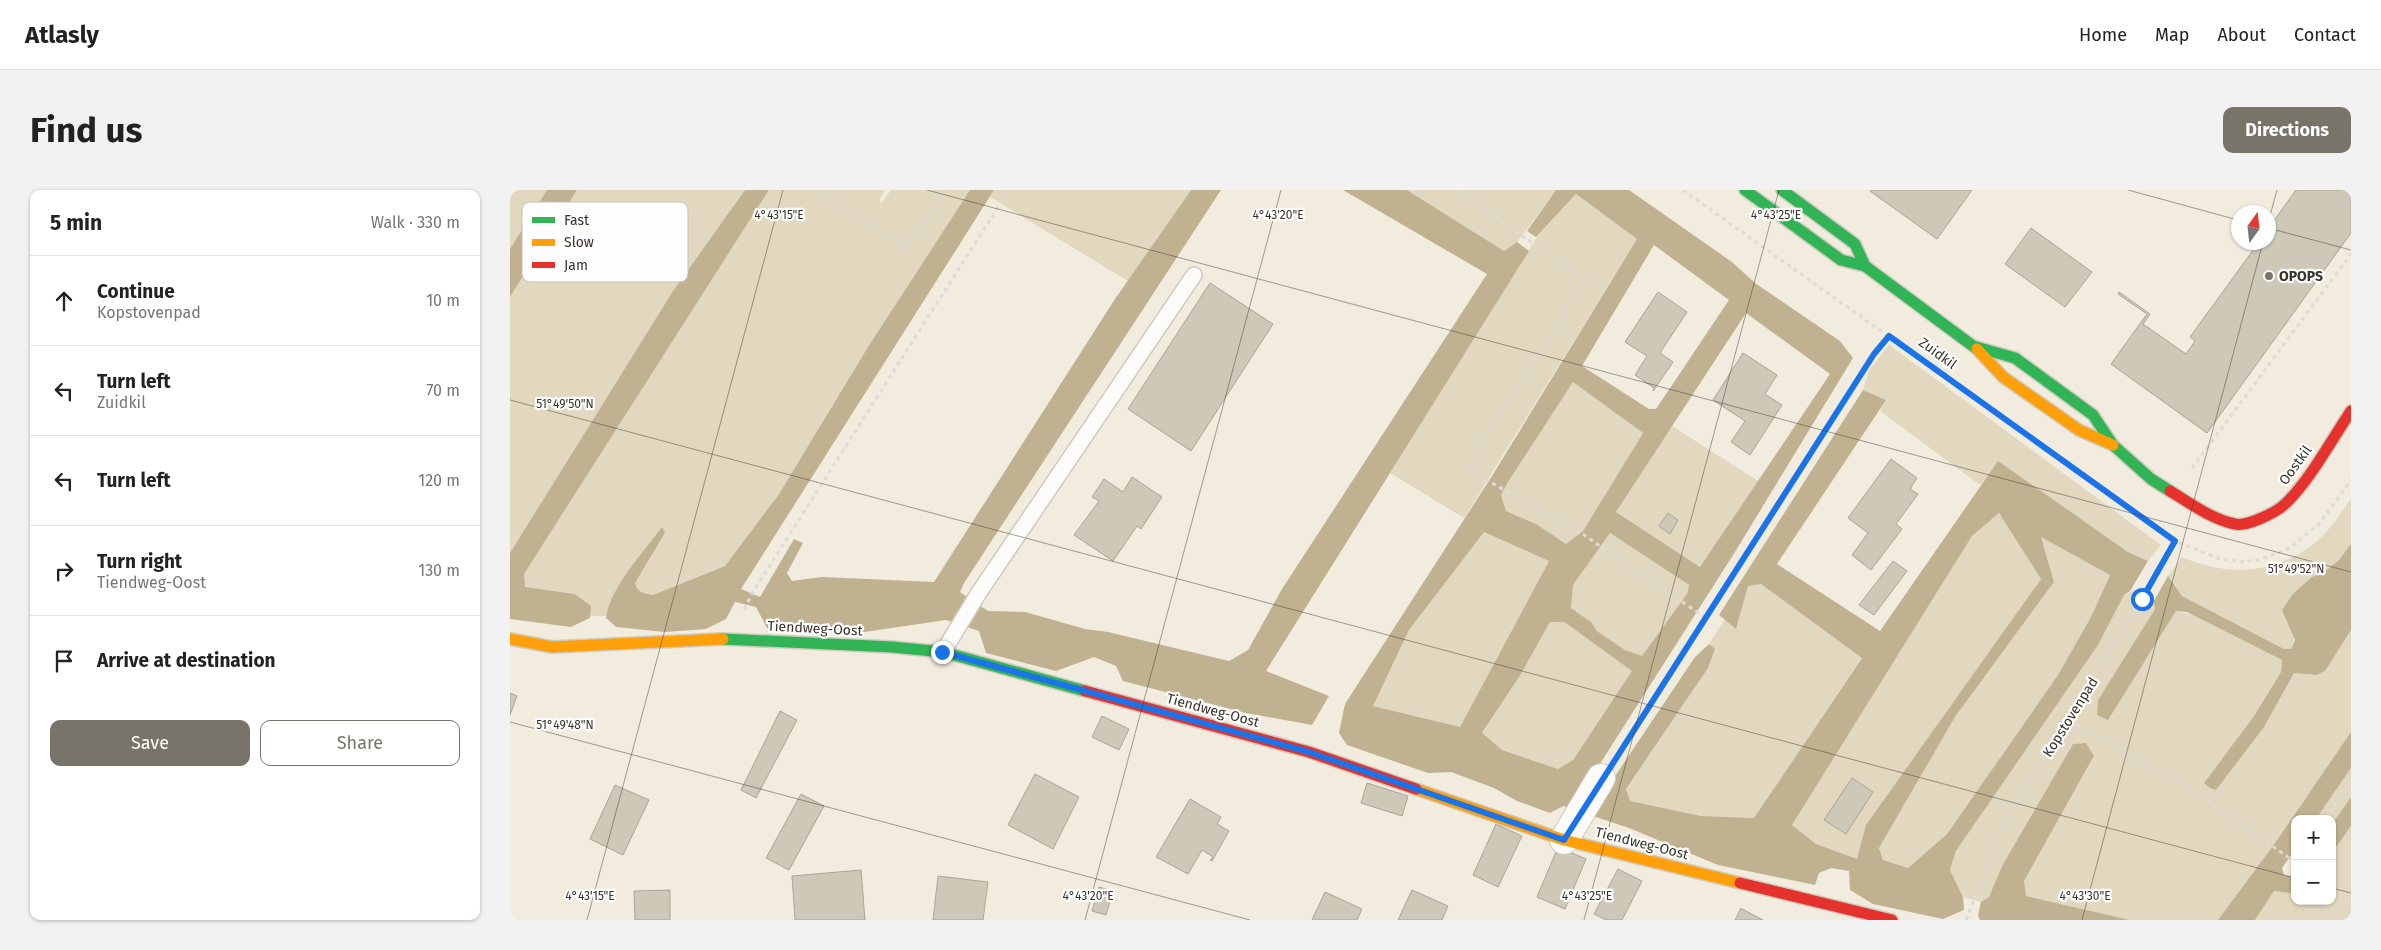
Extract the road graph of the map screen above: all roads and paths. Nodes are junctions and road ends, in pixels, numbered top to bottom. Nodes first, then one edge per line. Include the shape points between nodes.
1 (814, 190) edge
2 (946, 190) edge
3 (1009, 190) edge
4 (1456, 190) edge
5 (1684, 190) edge
6 (1745, 190) edge
7 (1782, 195) edge
8 (2351, 254) edge
9 (1865, 266) junction
10 (1194, 275) dead end
11 (1889, 336) junction
12 (1976, 346) junction
13 (1984, 405) dead end
14 (2351, 411) edge
15 (2008, 422) dead end
16 (2113, 445) junction
17 (2174, 493) junction
18 (2251, 523) joint
19 (744, 609) dead end
20 (1706, 618) junction
21 (510, 639) edge
22 (945, 647) junction
23 (2069, 720) junction
24 (1601, 778) joint
25 (2351, 781) edge
26 (2328, 815) edge
27 (1570, 828) junction
28 (2291, 861) edge
29 (1966, 919) edge
30 (1892, 920) edge

1 - 2 path via 903,246 909,245
3 - 19 path
4 - 20 path via 1586,280 1468,464 1481,477 1578,531
5 - 11 path, Zuidkil
6 - 7 street, Zuidkil
7 - 9 street, Zuidkil via 1855,244
7 - 9 street, Zuidkil via 1842,260
8 - 17 path
9 - 12 street, Zuidkil
10 - 22 lane
11 - 13 path, Zuidkil
11 - 20 path via 1874,354
12 - 16 street, Zuidkil via 2003,377 2079,430
12 - 16 street, Zuidkil via 2015,358 2086,409
14 - 18 street, Oostkil via 2284,506
15 - 23 path, Kopstovenpad via 2175,541
16 - 17 street, Zuidkil via 2151,479
17 - 18 street, Zuidkil via 2205,513 2228,522 2236,525
20 - 24 path
21 - 22 street, Tiendweg-Oost via 552,647 731,639
22 - 27 street, Tiendweg-Oost
23 - 28 path via 2191,789
23 - 29 path, Kopstovenpad via 2007,818
24 - 27 street
25 - 26 path
27 - 30 street, Tiendweg-Oost

